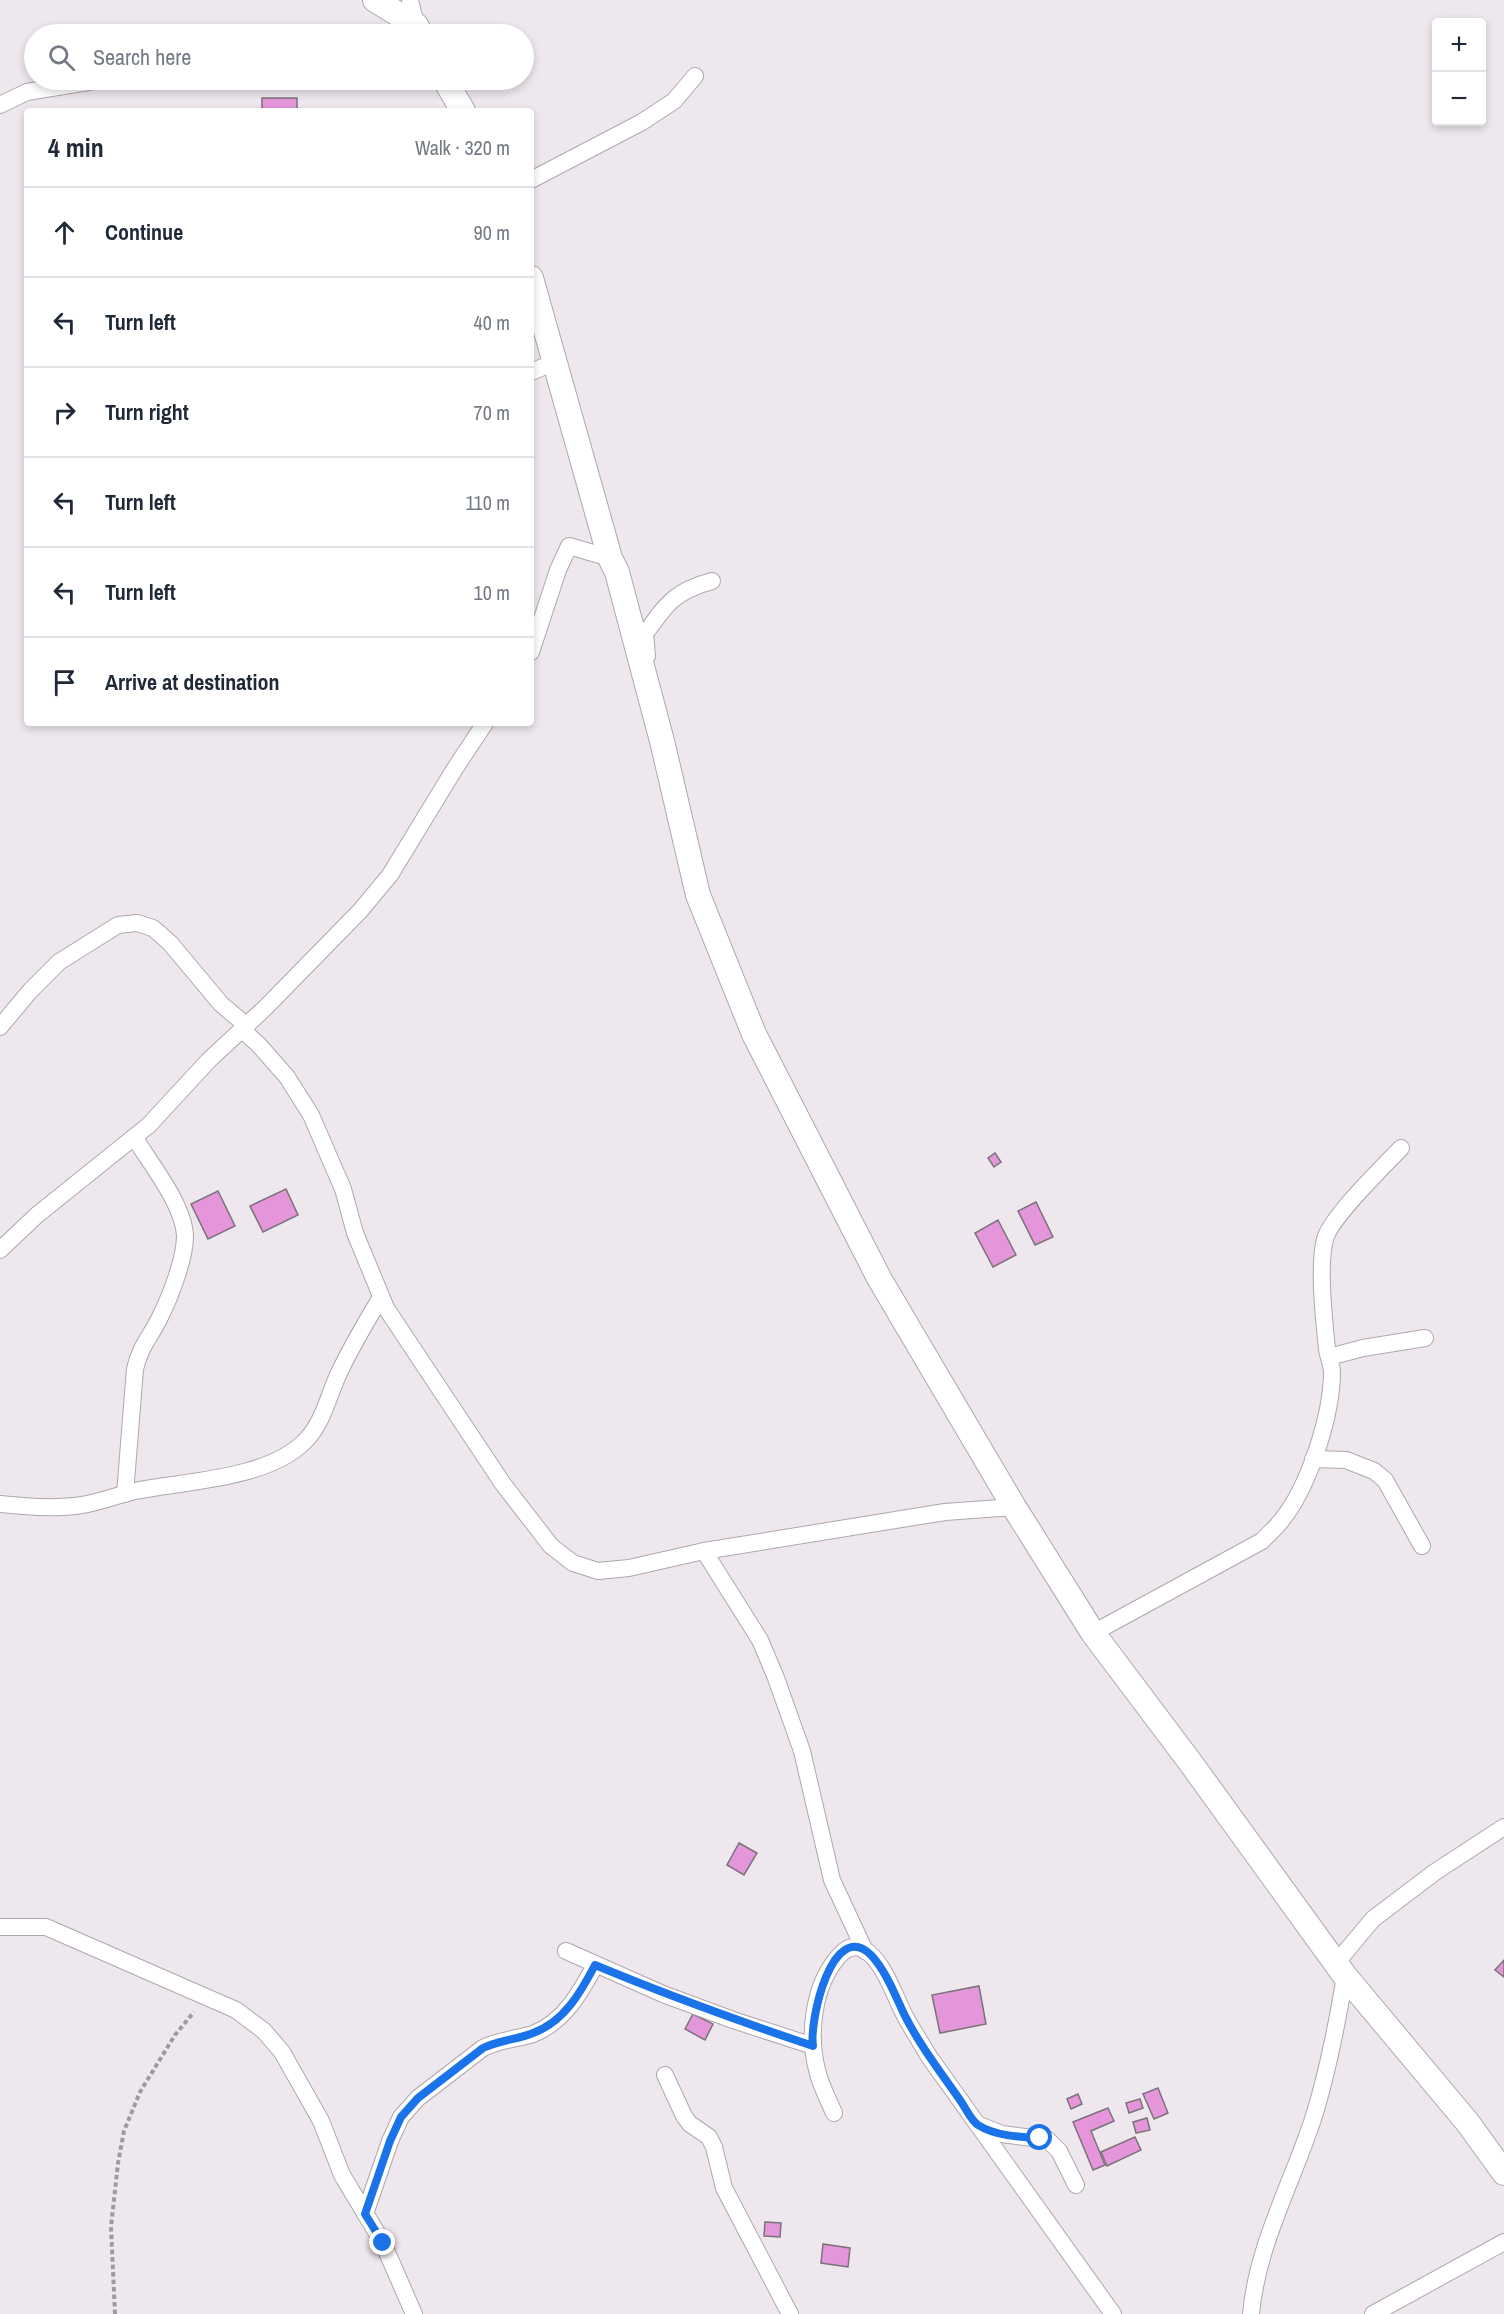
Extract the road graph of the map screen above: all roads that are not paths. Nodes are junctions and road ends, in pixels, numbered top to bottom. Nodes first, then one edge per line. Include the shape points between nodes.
1 (375, 0) edge
2 (410, 0) edge
3 (409, 24) edge
4 (416, 24) edge
5 (695, 75) dead end
6 (39, 90) edge
7 (451, 90) edge
8 (0, 105) edge
9 (461, 108) edge
10 (534, 178) edge
11 (534, 288) edge
12 (555, 362) junction
13 (534, 371) edge
14 (610, 558) junction
15 (712, 581) dead end
16 (539, 604) edge
17 (534, 634) edge
18 (651, 700) junction
19 (483, 726) edge
20 (0, 1027) edge
21 (244, 1028) junction
22 (134, 1137) junction
23 (1401, 1148) dead end
24 (0, 1250) edge
25 (381, 1297) junction
26 (1425, 1338) dead end
27 (1329, 1357) junction
28 (1313, 1459) junction
29 (125, 1494) junction
30 (0, 1504) edge
31 (1014, 1507) junction
32 (1422, 1546) dead end
33 (704, 1551) junction
34 (1093, 1633) junction
35 (1504, 1827) edge
36 (0, 1927) edge
37 (865, 1951) junction
38 (566, 1952) dead end
39 (595, 1965) junction
40 (1341, 1969) junction
41 (813, 2046) junction
42 (665, 2075) dead end
43 (834, 2113) dead end
44 (977, 2124) junction
45 (1504, 2173) edge
46 (1076, 2185) dead end
47 (365, 2214) junction
48 (1504, 2242) edge
49 (1109, 2313) edge
50 (414, 2314) edge
51 (790, 2314) edge
52 (1251, 2314) edge
53 (1372, 2314) edge

1 - 3 street
2 - 4 street
5 - 10 street via 674,101 642,122
6 - 8 street
7 - 9 street
11 - 12 street
12 - 13 street
12 - 14 street
14 - 16 street via 569,546
14 - 18 street
15 - 18 street via 689,587 673,599 645,634
16 - 17 street
18 - 31 street via 698,895 754,1034 879,1278
19 - 21 street via 390,875 317,957
20 - 21 street via 59,962 118,925 137,923 153,928 170,943
21 - 22 street
21 - 25 street via 286,1077 311,1115 343,1189 355,1233
22 - 24 street
22 - 29 street via 173,1201 185,1236 166,1304 138,1353
23 - 27 street via 1342,1212 1325,1237 1322,1263
25 - 29 street via 305,1442 281,1458 223,1477
25 - 33 street via 503,1484 551,1545 573,1563 598,1571
26 - 27 street
27 - 28 street via 1332,1369 1328,1411
28 - 32 street via 1346,1460 1374,1471 1385,1480
28 - 34 street via 1282,1520 1262,1541
29 - 30 street via 82,1505
31 - 33 street via 945,1512
31 - 34 street
33 - 37 street via 759,1640 776,1678 802,1751 832,1880
34 - 40 street
35 - 40 street via 1373,1919
36 - 47 street via 46,1927 236,2010 264,2031 282,2052 321,2121 342,2175
37 - 41 street via 852,1947 833,1963 816,2006
37 - 44 street via 885,1974 930,2058
38 - 39 street
39 - 41 street via 733,2020
39 - 47 street via 580,1993 549,2026 483,2048 418,2098 397,2125
40 - 45 street via 1468,2123
40 - 52 street via 1334,2038 1313,2118 1268,2241 1253,2292
41 - 43 street via 817,2072
42 - 51 street via 684,2116 714,2146 724,2188
44 - 46 street via 1002,2134 1048,2140 1059,2151
44 - 49 street
47 - 50 street via 383,2243
48 - 53 street

